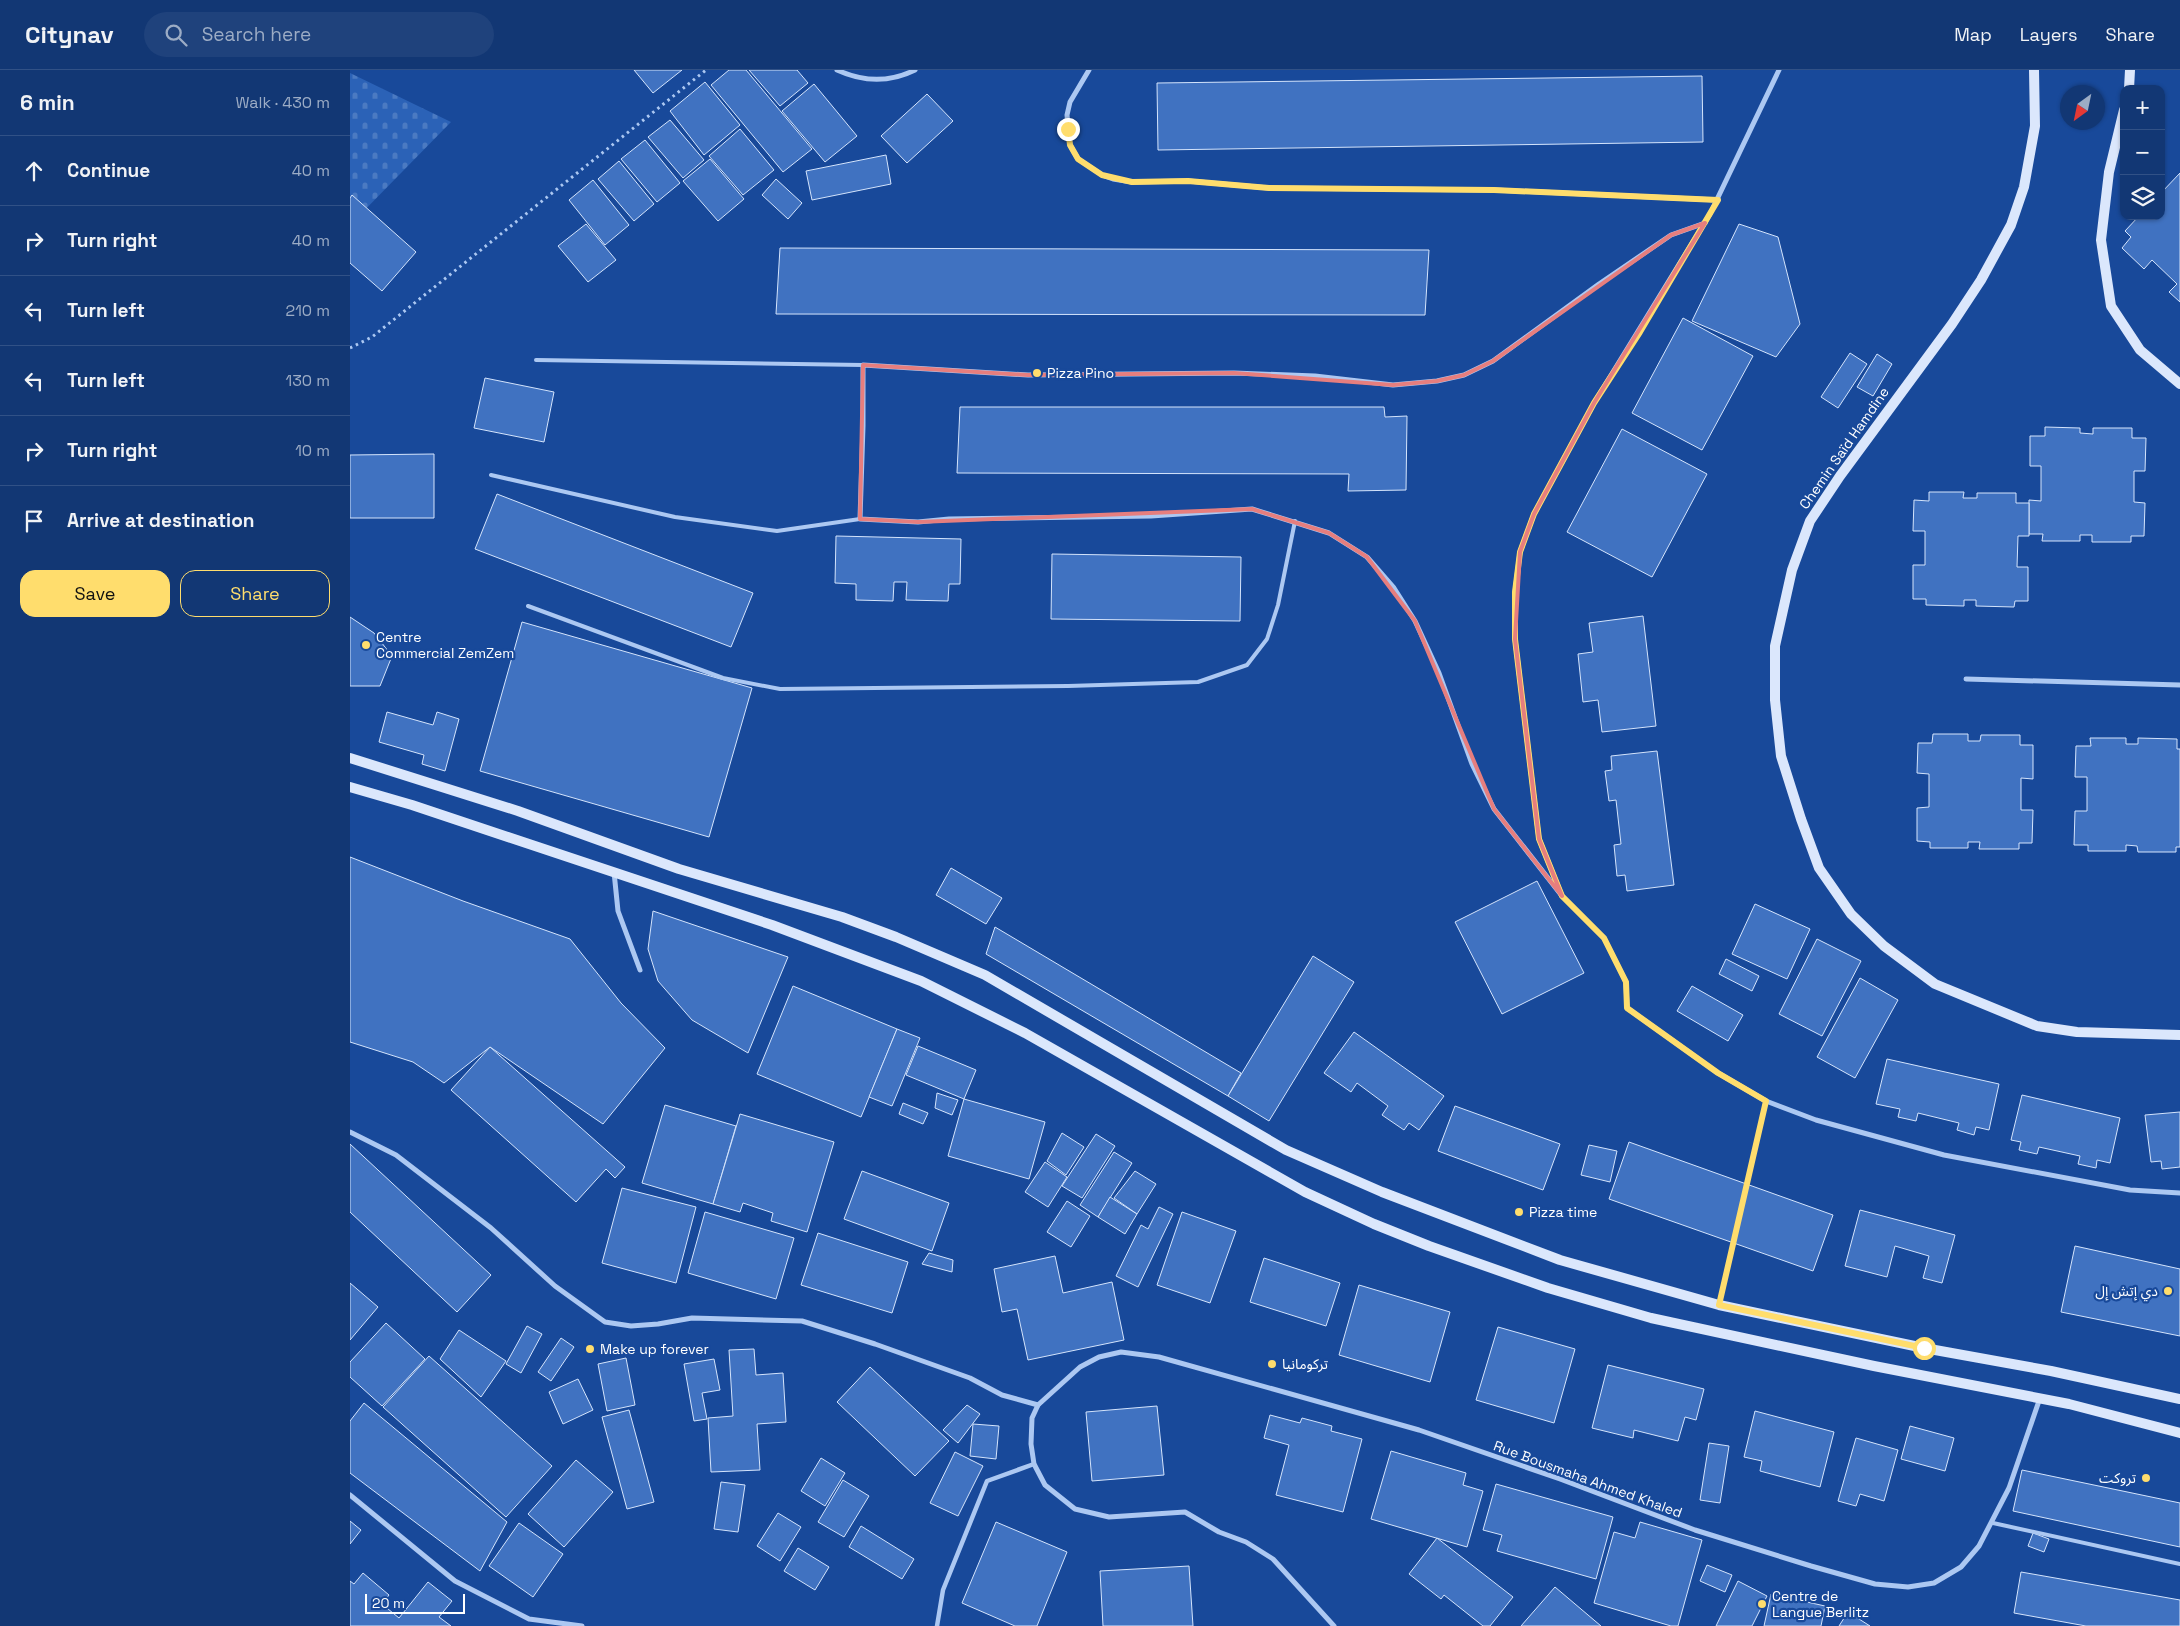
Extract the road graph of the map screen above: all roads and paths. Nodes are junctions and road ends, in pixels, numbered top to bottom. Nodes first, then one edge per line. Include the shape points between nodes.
1 (706, 70) edge
2 (837, 70) edge
3 (915, 70) edge
4 (1089, 70) edge
5 (1779, 70) edge
6 (2034, 70) edge
7 (2130, 70) edge
8 (2129, 85) edge
9 (2120, 127) edge
10 (1718, 200) junction
11 (1705, 223) junction
12 (350, 348) edge
13 (536, 360) dead end
14 (862, 366) junction
15 (2180, 384) edge
16 (491, 474) dead end
17 (860, 519) junction
18 (1295, 521) junction
19 (528, 606) dead end
20 (1966, 679) dead end
21 (2180, 685) edge
22 (350, 758) edge
23 (350, 787) edge
24 (614, 872) junction
25 (1562, 896) junction
26 (640, 970) dead end
27 (2180, 1035) edge
28 (1766, 1101) junction
29 (350, 1132) edge
30 (2180, 1193) edge
31 (1719, 1305) junction
32 (2040, 1398) junction
33 (2180, 1399) edge
34 (1038, 1406) junction
35 (2180, 1433) edge
36 (1034, 1464) junction
37 (350, 1495) edge
38 (1992, 1523) junction
39 (2180, 1564) edge
40 (582, 1626) edge
41 (937, 1626) edge
42 (1334, 1626) edge

1 - 12 path via 372,337
2 - 3 street via 863,79 885,80 900,78
4 - 10 street via 1070,102 1067,115 1070,145 1078,159 1113,179 1269,188 1494,190
5 - 10 street
6 - 27 main road, Chemin Saïd Hamdine via 2035,126 2024,187 2011,225 1952,324 1810,521 1792,570 1776,646 1775,700 1782,756 1800,819 1819,868 1851,914 1884,946 1935,984 2037,1026 2077,1032
7 - 8 main road
9 - 15 main road via 2109,172 2101,240 2111,306 2140,350
10 - 11 street
11 - 14 street via 1671,235 1493,361 1464,375 1438,380 1393,385 1316,376 1234,373 1028,375
11 - 25 street via 1594,403 1534,514 1520,552 1515,592 1515,639 1539,839
13 - 14 lane
14 - 17 street via 864,426
16 - 17 lane via 675,517 777,531
17 - 18 street via 918,522 1151,516 1252,509
18 - 19 lane via 1278,605 1267,639 1247,665 1198,682 780,689 723,678
18 - 25 street via 1329,532 1367,557 1394,588 1415,621 1439,673 1472,764 1494,809
20 - 21 street
22 - 31 main road via 518,811 679,869 842,917 896,937 985,975 1286,1150 1364,1185 1560,1260
23 - 24 main road
24 - 26 street via 618,911
24 - 32 main road via 772,925 921,981 1025,1033 1304,1192 1429,1246 1548,1288 1651,1318
25 - 28 street via 1604,938 1626,982 1627,1008 1718,1073
28 - 30 street via 1816,1120 1944,1155 2130,1190
28 - 31 path
29 - 34 street via 396,1155 491,1228 555,1286 605,1322 631,1326 692,1318 802,1321 970,1378 1002,1395
31 - 33 main road
32 - 35 main road
32 - 38 street, Rue Bousmaha Ahmed Khaled via 2009,1488
34 - 36 street via 1030,1429
34 - 38 street, Rue Bousmaha Ahmed Khaled via 1080,1366 1099,1357 1121,1352 1160,1357 1419,1430 1695,1530 1875,1584 1908,1587 1934,1583 1961,1567 1980,1546
36 - 41 street via 987,1481 943,1590
36 - 42 street via 1045,1485 1075,1508 1109,1517 1185,1512 1220,1532 1246,1542 1273,1559
37 - 40 street via 455,1581 529,1619
38 - 39 lane

